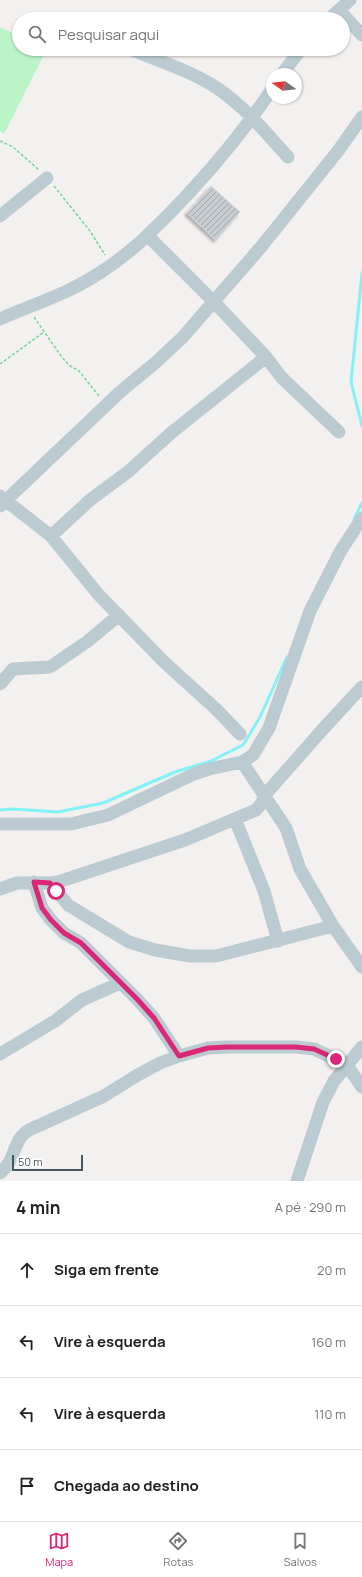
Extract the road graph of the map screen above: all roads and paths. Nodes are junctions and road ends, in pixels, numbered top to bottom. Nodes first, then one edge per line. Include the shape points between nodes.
1 (350, 0) edge
2 (339, 10) edge
3 (350, 22) edge
4 (362, 35) edge
5 (146, 56) edge
6 (296, 56) edge
7 (287, 68) edge
8 (266, 98) edge
9 (362, 117) edge
10 (253, 118) junction
11 (0, 141) edge
12 (288, 157) dead end
13 (47, 178) junction
14 (0, 216) edge
15 (148, 236) junction
16 (112, 265) junction
17 (214, 302) junction
18 (27, 307) junction
19 (0, 319) edge
20 (44, 332) junction
21 (266, 357) junction
22 (0, 364) edge
23 (107, 406) junction
24 (339, 432) dead end
25 (2, 501) edge
26 (362, 518) edge
27 (51, 536) junction
28 (118, 615) junction
29 (0, 684) edge
30 (362, 687) edge
31 (240, 734) dead end
32 (242, 762) junction
33 (264, 796) junction
34 (235, 819) junction
35 (0, 824) edge
36 (34, 882) junction
37 (50, 883) junction
38 (0, 889) edge
39 (333, 926) junction
40 (278, 941) junction
41 (361, 965) edge
42 (120, 982) junction
43 (362, 1047) edge
44 (0, 1054) edge
45 (179, 1056) junction
46 (346, 1064) junction
47 (362, 1087) edge
48 (0, 1173) edge
49 (297, 1181) edge

1 - 2 street
3 - 4 street
5 - 10 street via 206,82
6 - 7 street
8 - 10 street
9 - 17 street via 310,187
10 - 12 street
10 - 15 street via 219,160
11 - 13 path via 13,147
13 - 14 street
13 - 16 path via 90,231
15 - 16 street
15 - 17 street
16 - 18 street via 50,300
17 - 21 street
17 - 23 street via 182,338
18 - 19 street
18 - 20 path
20 - 22 path
20 - 23 path via 61,356 79,371
21 - 24 street via 282,378
21 - 27 street via 129,471 90,500
23 - 25 street
25 - 27 street via 19,510
26 - 32 street via 340,552 310,611 263,741 253,755
27 - 28 street
28 - 29 street via 57,663 50,667 13,669
28 - 31 street
30 - 33 street
32 - 33 street
32 - 35 street via 194,774 108,815 94,819 71,824
33 - 34 street via 256,810
33 - 39 street via 286,828 300,869
34 - 37 street via 186,840
34 - 40 street via 264,890
36 - 37 street
36 - 38 street via 17,883
36 - 42 street via 42,908 51,920 64,933 81,943
37 - 40 street via 68,905 129,942 156,950 190,956 216,956
39 - 40 street
39 - 41 street
42 - 44 street via 82,1000 55,1021
42 - 45 street via 154,1018
43 - 46 street
45 - 46 street via 208,1048 296,1047 314,1049
45 - 48 street via 160,1063 104,1096 23,1134 6,1168
46 - 47 street
46 - 49 street via 324,1102

